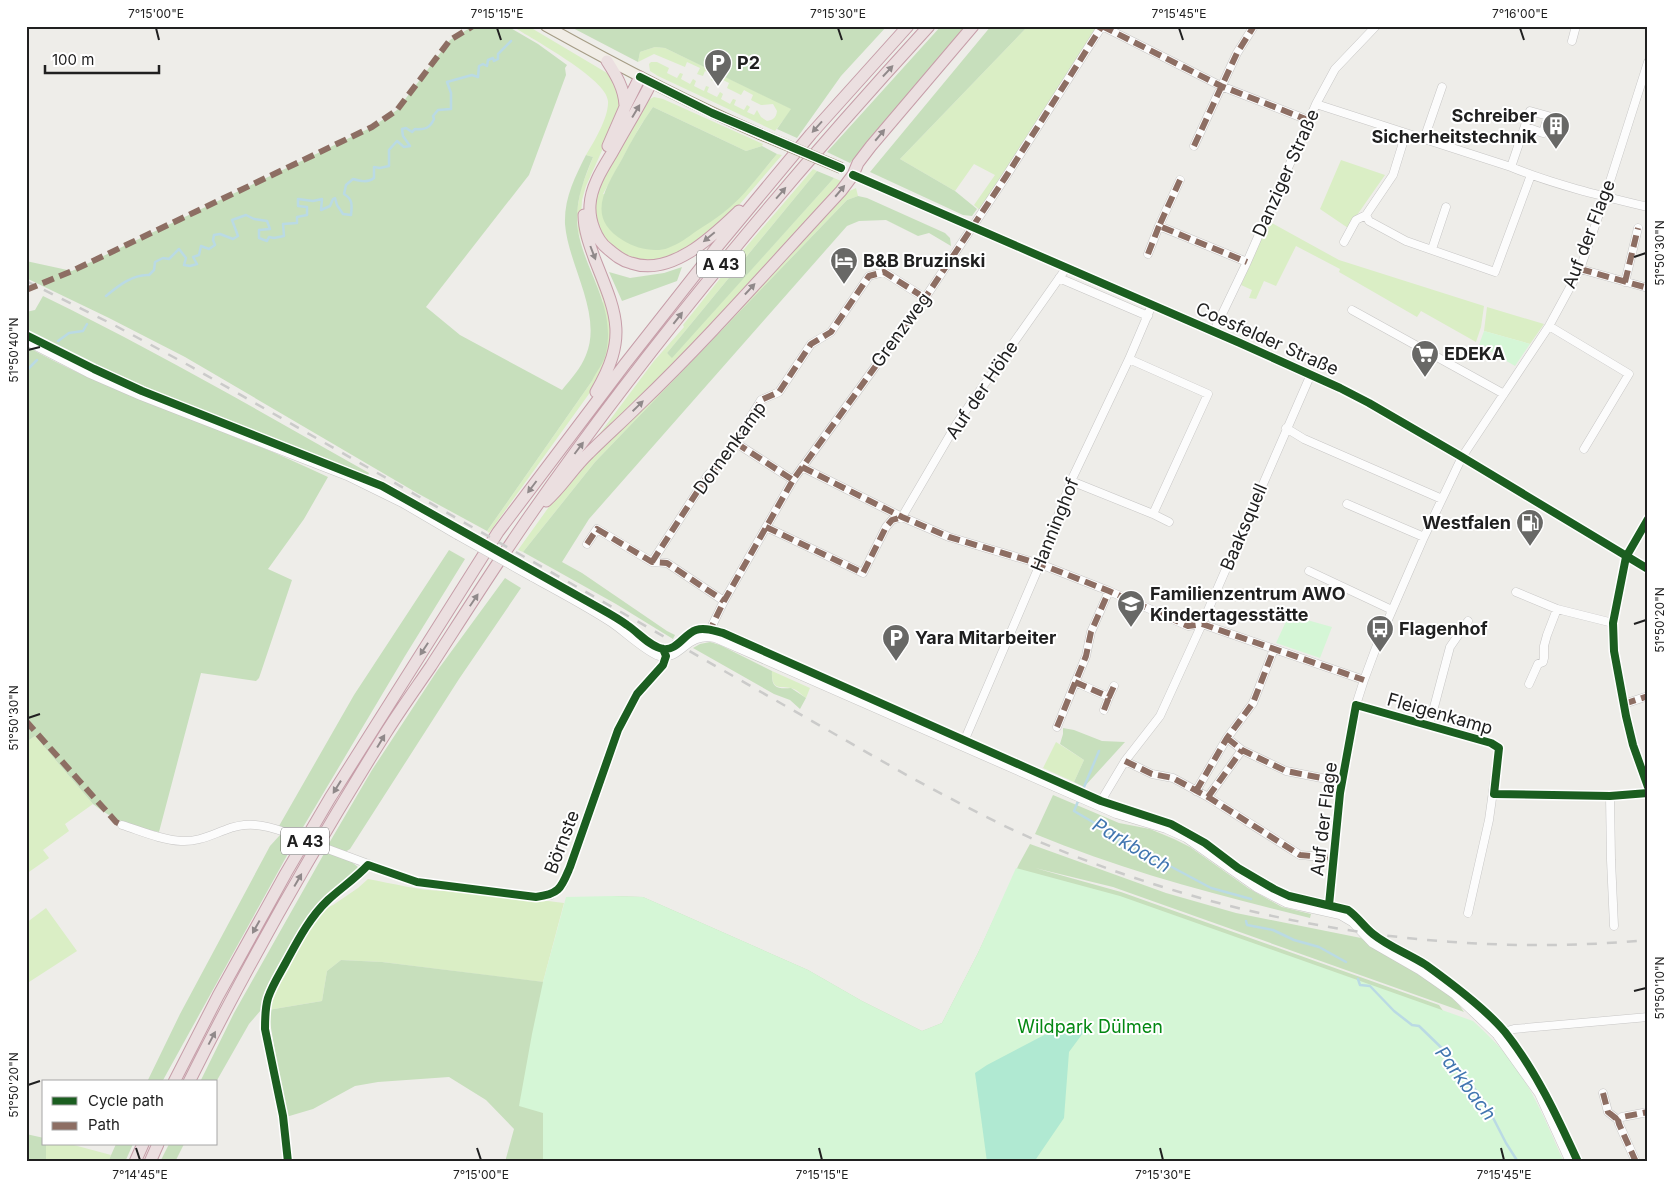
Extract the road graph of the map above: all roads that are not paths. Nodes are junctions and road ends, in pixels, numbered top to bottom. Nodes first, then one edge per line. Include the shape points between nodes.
1 (546, 26) edge
2 (908, 26) edge
3 (929, 26) edge
4 (973, 26) edge
5 (1102, 26) edge
6 (1254, 26) edge
7 (1376, 26) edge
8 (1576, 26) edge
9 (1572, 41) dead end
10 (607, 61) junction
11 (1648, 62) edge
12 (1646, 72) edge
13 (640, 78) junction
14 (652, 83) junction
15 (1221, 86) junction
16 (1442, 87) dead end
17 (1316, 104) junction
18 (625, 107) junction
19 (1308, 120) junction
20 (1526, 127) dead end
21 (1406, 133) junction
22 (1424, 139) junction
23 (1194, 146) dead end
24 (782, 167) junction
25 (1511, 167) junction
26 (853, 174) junction
27 (1531, 175) junction
28 (1180, 180) dead end
29 (1605, 197) junction
30 (1446, 207) dead end
31 (1648, 207) edge
32 (1366, 215) junction
33 (1159, 226) junction
34 (972, 227) junction
35 (1638, 228) dead end
36 (1344, 242) dead end
37 (1432, 249) junction
38 (1148, 254) dead end
39 (1247, 262) junction
40 (1067, 267) junction
41 (1580, 269) junction
42 (1059, 278) junction
43 (1625, 282) junction
44 (1648, 288) edge
45 (925, 298) junction
46 (1152, 305) junction
47 (1352, 310) dead end
48 (1148, 316) junction
49 (1549, 326) junction
50 (1214, 331) junction
51 (26, 341) edge
52 (1129, 359) junction
53 (1311, 374) junction
54 (1504, 394) junction
55 (1286, 428) junction
56 (572, 434) junction
57 (736, 443) junction
58 (1584, 449) dead end
59 (1462, 457) junction
60 (802, 467) junction
61 (793, 480) junction
62 (1072, 480) junction
63 (1442, 499) junction
64 (1347, 504) dead end
65 (1153, 514) junction
66 (530, 515) junction
67 (902, 516) junction
68 (1648, 519) edge
69 (1170, 522) dead end
70 (766, 527) junction
71 (1424, 537) junction
72 (587, 544) dead end
73 (1626, 556) junction
74 (652, 562) junction
75 (1040, 564) junction
76 (1648, 569) edge
77 (1309, 571) dead end
78 (1109, 591) junction
79 (1516, 592) dead end
80 (724, 601) junction
81 (1557, 609) junction
82 (1392, 610) junction
83 (1468, 621) dead end
84 (1613, 623) junction
85 (1202, 624) junction
86 (707, 636) junction
87 (1274, 648) junction
88 (666, 656) junction
89 (1364, 680) junction
90 (1076, 682) junction
91 (1529, 684) dead end
92 (1114, 686) dead end
93 (1648, 696) edge
94 (1109, 697) junction
95 (1624, 704) junction
96 (1356, 705) junction
97 (1104, 710) dead end
98 (1057, 726) dead end
99 (1429, 726) junction
100 (1227, 738) junction
101 (962, 746) junction
102 (1242, 750) junction
103 (1125, 761) junction
104 (1342, 782) junction
105 (1648, 787) edge
106 (1196, 791) junction
107 (1648, 793) edge
108 (1494, 794) junction
109 (1610, 796) junction
110 (1208, 797) junction
111 (1098, 806) junction
112 (122, 824) dead end
113 (1334, 858) junction
114 (1328, 912) junction
115 (1468, 912) dead end
116 (1614, 926) dead end
117 (1648, 1017) edge
118 (1496, 1034) junction
119 (175, 1080) edge
120 (190, 1080) edge
121 (1603, 1093) dead end
122 (1648, 1112) edge
123 (1618, 1120) junction
124 (142, 1146) edge
125 (157, 1146) edge
126 (134, 1162) edge
127 (150, 1162) edge
128 (1570, 1162) edge
129 (1636, 1162) edge

1 - 10 main road, Coesfelder Straße
2 -> 24 highway, A 43
66 -> 3 highway, A 43 via 614,400 710,278
26 -> 4 highway via 871,146
5 - 15 street
5 - 34 street, Grenzweg
6 - 15 street
7 - 17 street, Danziger Straße via 1335,69
8 - 9 street
10 - 13 main road, Coesfelder Straße
10 - 18 highway via 622,87
11 - 12 street, Auf der Flage
12 - 29 street, Auf der Flage
13 - 14 main road, Coesfelder Straße
13 - 18 highway
24 -> 14 highway via 729,220 684,256 644,266 618,258 595,232 590,206 593,189
14 - 26 main road, Coesfelder Straße, bridge via 712,113
15 - 19 street
15 - 23 street
16 - 22 street
17 - 19 street, Danziger Straße
17 - 21 street
18 -> 56 highway via 590,185 584,220 590,246 611,298 617,326 614,354
19 - 39 street, Danziger Straße
20 - 25 street
21 - 22 street
21 - 32 street via 1393,175
22 - 25 street
24 - 56 highway, A 43
25 - 27 street
26 - 34 street, Coesfelder Straße
66 -> 26 highway via 558,491 587,454 687,357 841,191
27 - 29 street
27 - 37 street via 1495,272
28 - 33 street
29 - 31 street
29 - 41 street, Auf der Flage
30 - 37 street
32 - 36 street via 1356,220
32 - 37 street via 1369,221 1406,241
33 - 38 street
33 - 39 street
34 - 40 street, Coesfelder Straße
34 - 45 street, Grenzweg
35 - 43 street
39 - 50 street, Danziger Straße
40 - 42 street, Auf der Höhe
40 - 46 street, Coesfelder Straße
41 - 43 street
41 - 49 street, Auf der Flage
42 - 48 street
42 - 67 street, Auf der Höhe via 958,423
43 - 44 street
45 - 57 street, Dornenkamp via 884,272 868,276 831,332 811,344 779,392 761,400
45 - 60 street, Grenzweg
46 - 48 street, Hanninghof
46 - 50 street, Coesfelder Straße
47 - 54 street
48 - 52 street, Hanninghof
49 - 54 street, Auf der Flage
49 - 58 street via 1629,374
50 - 53 street, Coesfelder Straße
51 - 88 street, bridge via 141,396 347,476 397,500 606,619 653,653
52 - 62 street, Hanninghof
52 - 65 street via 1208,394
53 - 55 street, Baaksquell
53 - 59 street, Coesfelder Straße via 1369,403
54 - 59 street, Auf der Flage
55 - 63 street via 1304,439
55 - 85 street, Baaksquell
56 -> 119 highway, A 43 via 498,532 330,798 232,971
57 - 61 street
57 - 74 street, Dornenkamp via 708,475
59 - 63 street, Auf der Flage
59 - 73 street, Coesfelder Straße
60 - 61 street, Grenzweg
60 - 67 street
61 - 70 street, Grenzweg
62 - 65 street
62 - 75 street, Hanninghof
63 - 71 street, Auf der Flage
64 - 71 street
65 - 69 street
120 -> 66 highway, A 43 via 268,933 346,798
67 - 70 street, Auf der Höhe via 886,527 863,574
67 - 75 street via 949,537
68 - 73 street
70 - 80 street, Grenzweg
71 - 82 street, Auf der Flage
72 - 74 street via 597,529
73 - 76 street, Coesfelder Straße
73 - 84 street
74 - 80 street via 667,563
75 - 78 street
75 - 101 street, Hanninghof
77 - 82 street
78 - 85 street via 1188,626
78 - 90 street via 1090,632 1086,656
79 - 81 street
80 - 86 street, Grenzweg
81 - 84 street
81 - 91 street via 1546,635 1543,662 1538,664
82 - 89 street, Auf der Flage
83 - 99 street, Fleigenkamp via 1450,647
84 - 95 street via 1614,651
85 - 87 street
85 - 103 street, Baaksquell via 1160,716
86 - 88 street via 690,641 676,654
86 - 101 street
87 - 89 street
87 - 100 street via 1253,703
88 - 112 street, Börnste, bridge via 663,665 637,694 618,730 563,885 551,895 522,896 417,882 267,826 245,825 182,842 153,836
89 - 96 street, Auf der Flage
90 - 94 street
90 - 98 street
92 - 94 street
93 - 95 street
94 - 97 street
95 - 105 street via 1633,745
96 - 99 street, Fleigenkamp
96 - 104 street, Auf der Flage
99 - 108 street, Fleigenkamp via 1499,748
100 - 102 street
100 - 106 street
101 - 111 street
102 - 104 street via 1286,771
102 - 110 street
103 - 106 street via 1152,774 1173,778
103 - 111 street, Baaksquell
104 - 113 street, Auf der Flage
106 - 110 street
107 - 109 street
108 - 109 street
108 - 115 street, Fleigenkamp
109 - 116 street
110 - 113 street via 1300,855
111 - 114 street via 1166,828 1256,888 1286,903
113 - 114 street, Auf der Flage
114 - 118 street via 1346,918 1372,943 1454,995
117 - 118 street
118 - 128 street via 1539,1094
121 - 123 street via 1608,1112
122 - 123 street
123 - 129 street
124 - 126 highway
125 - 127 highway

